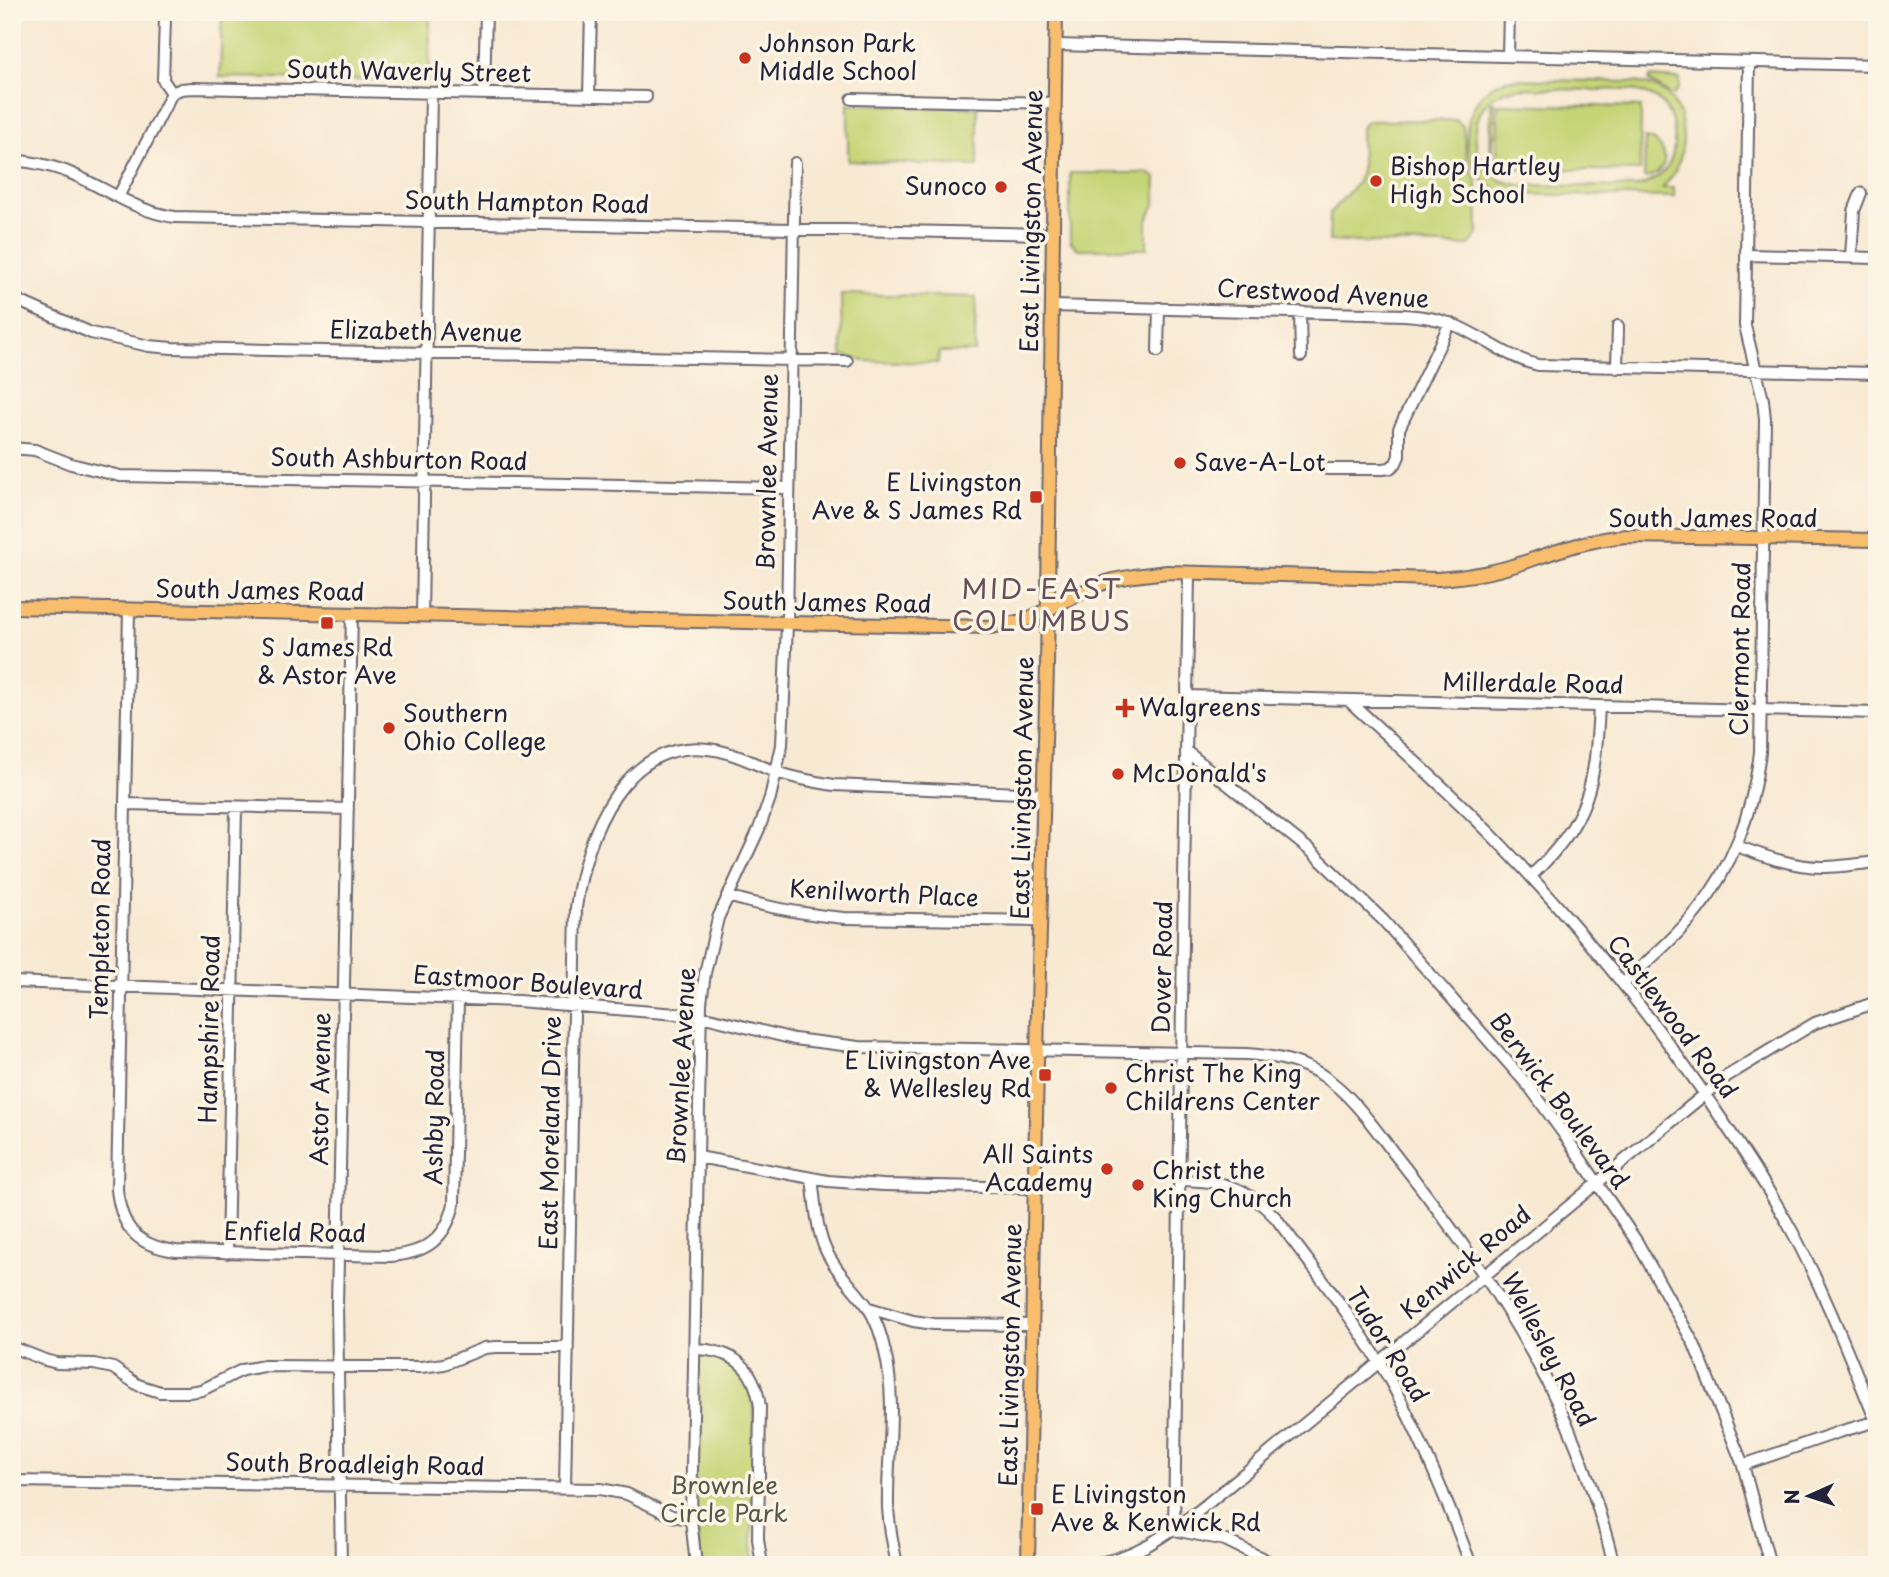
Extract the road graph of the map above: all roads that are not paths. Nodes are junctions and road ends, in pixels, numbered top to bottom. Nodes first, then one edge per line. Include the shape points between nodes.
1 (13, 12) edge
2 (485, 12) edge
3 (591, 12) edge
4 (1056, 12) edge
5 (1509, 12) edge
6 (165, 19) dead end
7 (12, 26) edge
8 (1055, 45) junction
9 (1508, 56) junction
10 (1749, 62) junction
11 (1877, 65) edge
12 (172, 93) junction
13 (431, 93) junction
14 (484, 94) junction
15 (589, 96) junction
16 (646, 97) dead end
17 (852, 99) dead end
18 (1055, 103) junction
19 (12, 160) edge
20 (794, 163) dead end
21 (1861, 194) dead end
22 (118, 197) junction
23 (12, 202) edge
24 (429, 222) junction
25 (793, 230) junction
26 (1052, 234) junction
27 (1746, 255) junction
28 (12, 257) edge
29 (1851, 257) junction
30 (1877, 258) edge
31 (12, 298) edge
32 (1051, 306) junction
33 (1159, 308) junction
34 (1300, 312) junction
35 (1450, 323) junction
36 (1618, 326) dead end
37 (1158, 351) dead end
38 (426, 353) junction
39 (1301, 356) dead end
40 (791, 360) junction
41 (848, 361) dead end
42 (1617, 368) junction
43 (1756, 371) junction
44 (1877, 373) edge
45 (12, 448) edge
46 (1327, 469) dead end
47 (424, 481) junction
48 (788, 488) junction
49 (1763, 538) junction
50 (1877, 540) edge
51 (1189, 573) junction
52 (12, 607) edge
53 (1048, 609) junction
54 (129, 610) junction
55 (352, 614) junction
56 (422, 615) junction
57 (787, 623) junction
58 (1188, 696) junction
59 (1348, 700) junction
60 (1599, 706) junction
61 (1760, 710) junction
62 (1877, 713) edge
63 (1186, 751) junction
64 (776, 772) junction
65 (1042, 794) junction
66 (125, 804) junction
67 (236, 807) junction
68 (348, 809) junction
69 (1737, 846) junction
70 (1877, 862) edge
71 (1531, 876) junction
72 (727, 896) junction
73 (1041, 921) junction
74 (12, 982) edge
75 (1624, 984) junction
76 (121, 986) junction
77 (232, 990) junction
78 (344, 993) junction
79 (458, 998) junction
80 (1877, 1002) edge
81 (575, 1005) junction
82 (701, 1016) junction
83 (1037, 1050) junction
84 (1182, 1053) junction
85 (1704, 1094) junction
86 (698, 1157) junction
87 (812, 1178) junction
88 (1179, 1180) junction
89 (1597, 1182) junction
90 (1035, 1188) junction
91 (441, 1234) joint
92 (143, 1241) joint
93 (227, 1253) junction
94 (338, 1255) junction
95 (1484, 1275) junction
96 (869, 1308) junction
97 (1033, 1325) junction
98 (12, 1347) edge
99 (568, 1347) junction
100 (694, 1349) junction
101 (1378, 1363) junction
102 (338, 1367) junction
103 (1876, 1421) edge
104 (1744, 1465) junction
105 (12, 1481) edge
106 (340, 1485) junction
107 (565, 1488) junction
108 (691, 1519) junction
109 (1174, 1530) junction
110 (341, 1565) edge
111 (696, 1565) edge
112 (762, 1565) edge
113 (897, 1565) edge
114 (1028, 1565) edge
115 (1088, 1565) edge
116 (1276, 1565) edge
117 (1471, 1565) edge
118 (1614, 1565) edge
119 (1770, 1565) edge

1 - 7 street
2 - 14 street
3 - 15 street
4 - 8 main road, East Livingston Avenue
5 - 9 street
6 - 12 street via 163,79
8 - 9 street
8 - 18 main road, East Livingston Avenue
9 - 10 street
10 - 11 street
10 - 27 street, Clermont Road
12 - 13 street, South Waverly Street via 192,88
12 - 22 street
13 - 14 street, South Waverly Street
13 - 24 street
14 - 15 street, South Waverly Street
15 - 16 street, South Waverly Street
17 - 18 street
18 - 26 main road, East Livingston Avenue
19 - 22 street, South Hampton Road via 53,167
20 - 25 street, Brownlee Avenue
21 - 29 street via 1854,211
22 - 24 street, South Hampton Road via 175,217
23 - 28 street
24 - 25 street, South Hampton Road
24 - 38 street
25 - 26 street, South Hampton Road
25 - 40 street, Brownlee Avenue
26 - 32 main road, East Livingston Avenue
27 - 29 street
27 - 43 street, Clermont Road via 1745,326
29 - 30 street
31 - 38 street, Elizabeth Avenue via 92,333 149,346
32 - 33 street, Crestwood Avenue
32 - 53 main road, East Livingston Avenue
33 - 34 street, Crestwood Avenue
33 - 37 street
34 - 35 street, Crestwood Avenue via 1405,315
34 - 39 street
35 - 42 street, Crestwood Avenue via 1523,361
35 - 46 street via 1399,429 1396,463 1383,469
36 - 42 street
38 - 40 street, Elizabeth Avenue
38 - 47 street
40 - 41 street, Elizabeth Avenue
40 - 48 street, Brownlee Avenue
42 - 43 street, Crestwood Avenue
43 - 44 street, Crestwood Avenue
43 - 49 street, Clermont Road via 1765,419
45 - 47 street, South Ashburton Road via 35,450 120,476
47 - 48 street, South Ashburton Road
47 - 56 street
48 - 57 street, Brownlee Avenue
49 - 50 main road, South James Road
49 - 51 main road, South James Road via 1607,538 1501,569 1438,579
49 - 61 street, Clermont Road
51 - 53 main road, South James Road via 1150,573 1112,580
51 - 58 street, Dover Road
52 - 54 main road, South James Road
53 - 57 main road, South James Road via 1024,621 990,627
53 - 65 main road, East Livingston Avenue
54 - 55 main road, South James Road
54 - 66 street, Templeton Road
55 - 56 main road, South James Road
55 - 68 street, Astor Avenue
56 - 57 main road, South James Road
57 - 64 street, Brownlee Avenue via 784,720
58 - 59 street, Millerdale Road
58 - 63 street, Dover Road
59 - 60 street, Millerdale Road
59 - 71 street, Castlewood Road
60 - 61 street, Millerdale Road
60 - 71 street via 1597,753 1584,807 1554,855
61 - 62 street, Millerdale Road
61 - 69 street, Clermont Road via 1756,781
63 - 84 street, Dover Road
63 - 89 street, Berwick Boulevard via 1311,851 1383,920 1531,1090
64 - 65 street, East Moreland Drive via 834,785
64 - 72 street, Brownlee Avenue via 759,829
64 - 81 street, East Moreland Drive via 724,752 685,749 654,760 620,788 598,822 579,881
65 - 73 main road, East Livingston Avenue
66 - 67 street
66 - 76 street, Templeton Road
67 - 68 street
67 - 77 street, Hampshire Road
68 - 78 street, Astor Avenue
69 - 70 street via 1806,866
69 - 75 street, Clermont Road via 1697,911
71 - 75 street, Castlewood Road
72 - 73 street, Kenilworth Place via 793,913 834,917
72 - 82 street, Brownlee Avenue via 711,943
73 - 83 main road, East Livingston Avenue
74 - 76 street, Eastmoor Boulevard
75 - 85 street, Castlewood Road
76 - 77 street, Eastmoor Boulevard
76 - 92 street, Templeton Road via 117,1189 122,1218
77 - 78 street, Eastmoor Boulevard
77 - 93 street, Hampshire Road
78 - 79 street, Eastmoor Boulevard
78 - 94 street, Astor Avenue
79 - 81 street, Eastmoor Boulevard
79 - 91 street, Ashby Road via 455,1193
80 - 85 street, Kenwick Road via 1815,1023
81 - 82 street, Eastmoor Boulevard
81 - 99 street, East Moreland Drive
82 - 83 street, Eastmoor Boulevard via 794,1039 859,1047
82 - 86 street, Brownlee Avenue
83 - 84 street, Wellesley Road
83 - 90 main road, East Livingston Avenue
84 - 88 street, Dover Road
84 - 95 street, Wellesley Road via 1269,1056 1324,1076 1366,1117
85 - 89 street, Kenwick Road
85 - 103 street, Castlewood Road via 1749,1158 1793,1234
86 - 87 street
86 - 100 street, Brownlee Avenue
87 - 90 street via 883,1185
87 - 96 street via 825,1247
88 - 101 street, Tudor Road via 1229,1185 1262,1204 1315,1270
88 - 109 street, Dover Road
89 - 95 street, Kenwick Road
89 - 104 street, Berwick Boulevard via 1637,1241 1694,1344
90 - 97 main road, East Livingston Avenue
91 - 94 street, Enfield Road via 407,1255
92 - 93 street, Enfield Road via 176,1251
93 - 94 street, Enfield Road
94 - 102 street, Astor Avenue
95 - 101 street, Kenwick Road
95 - 118 street, Wellesley Road via 1566,1422 1603,1521
96 - 97 street via 924,1323
96 - 113 street via 889,1371 888,1506
97 - 114 main road, East Livingston Avenue
98 - 102 street via 57,1363 113,1368 138,1385 160,1392 202,1390 253,1367
99 - 102 street via 485,1348 436,1366
99 - 107 street, East Moreland Drive
100 - 108 street, Brownlee Avenue
100 - 112 street via 733,1358 745,1367 758,1393
101 - 109 street, Kenwick Road
101 - 117 street, Tudor Road via 1421,1444
102 - 106 street, Astor Avenue
103 - 104 street
104 - 119 street, Berwick Boulevard
105 - 106 street, South Broadleigh Road
106 - 107 street, South Broadleigh Road
106 - 110 street, Astor Avenue
107 - 108 street, South Broadleigh Road via 627,1494 672,1516
108 - 111 street, Brownlee Avenue
109 - 115 street, Kenwick Road via 1137,1551
109 - 116 street via 1225,1540

